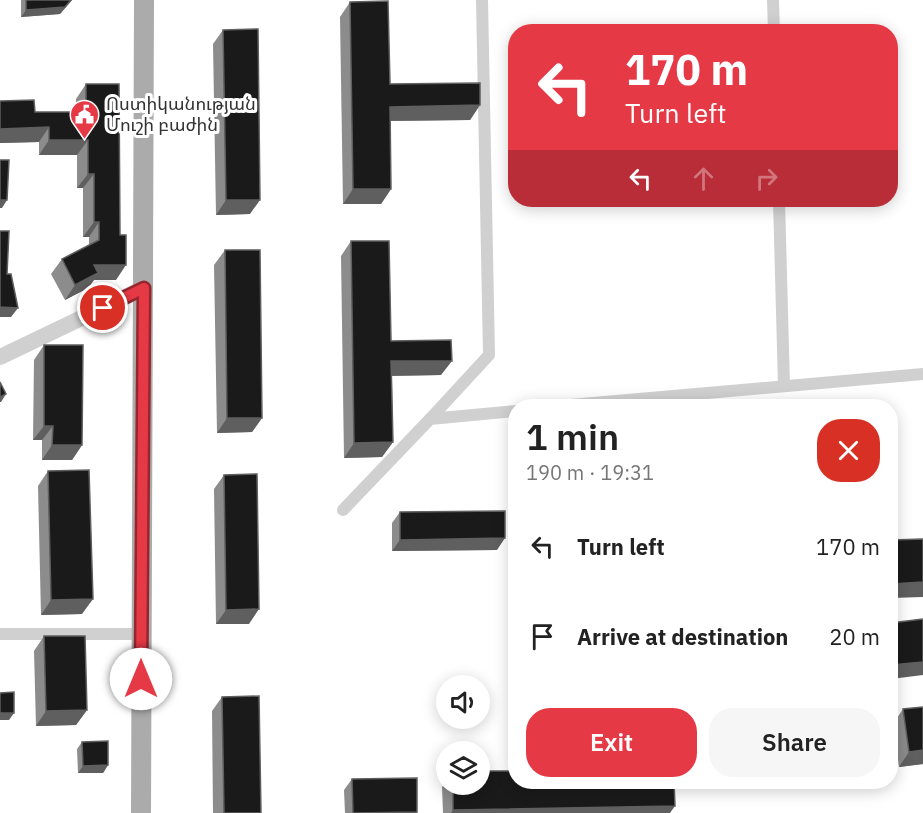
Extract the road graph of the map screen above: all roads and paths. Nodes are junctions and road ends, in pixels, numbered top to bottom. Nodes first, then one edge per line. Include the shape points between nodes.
1 (144, 0) edge
2 (482, 0) edge
3 (773, 0) edge
4 (774, 24) edge
5 (779, 207) edge
6 (144, 288) junction
7 (0, 357) edge
8 (923, 374) edge
9 (784, 386) junction
10 (638, 399) edge
11 (508, 412) edge
12 (430, 418) junction
13 (343, 510) dead end
14 (0, 634) edge
15 (141, 634) junction
16 (141, 813) edge

1 - 6 main road
2 - 12 street via 489,355
3 - 4 street
5 - 9 street
6 - 7 street
6 - 15 main road
8 - 9 street
9 - 10 street
11 - 12 street
12 - 13 street
14 - 15 street
15 - 16 main road

